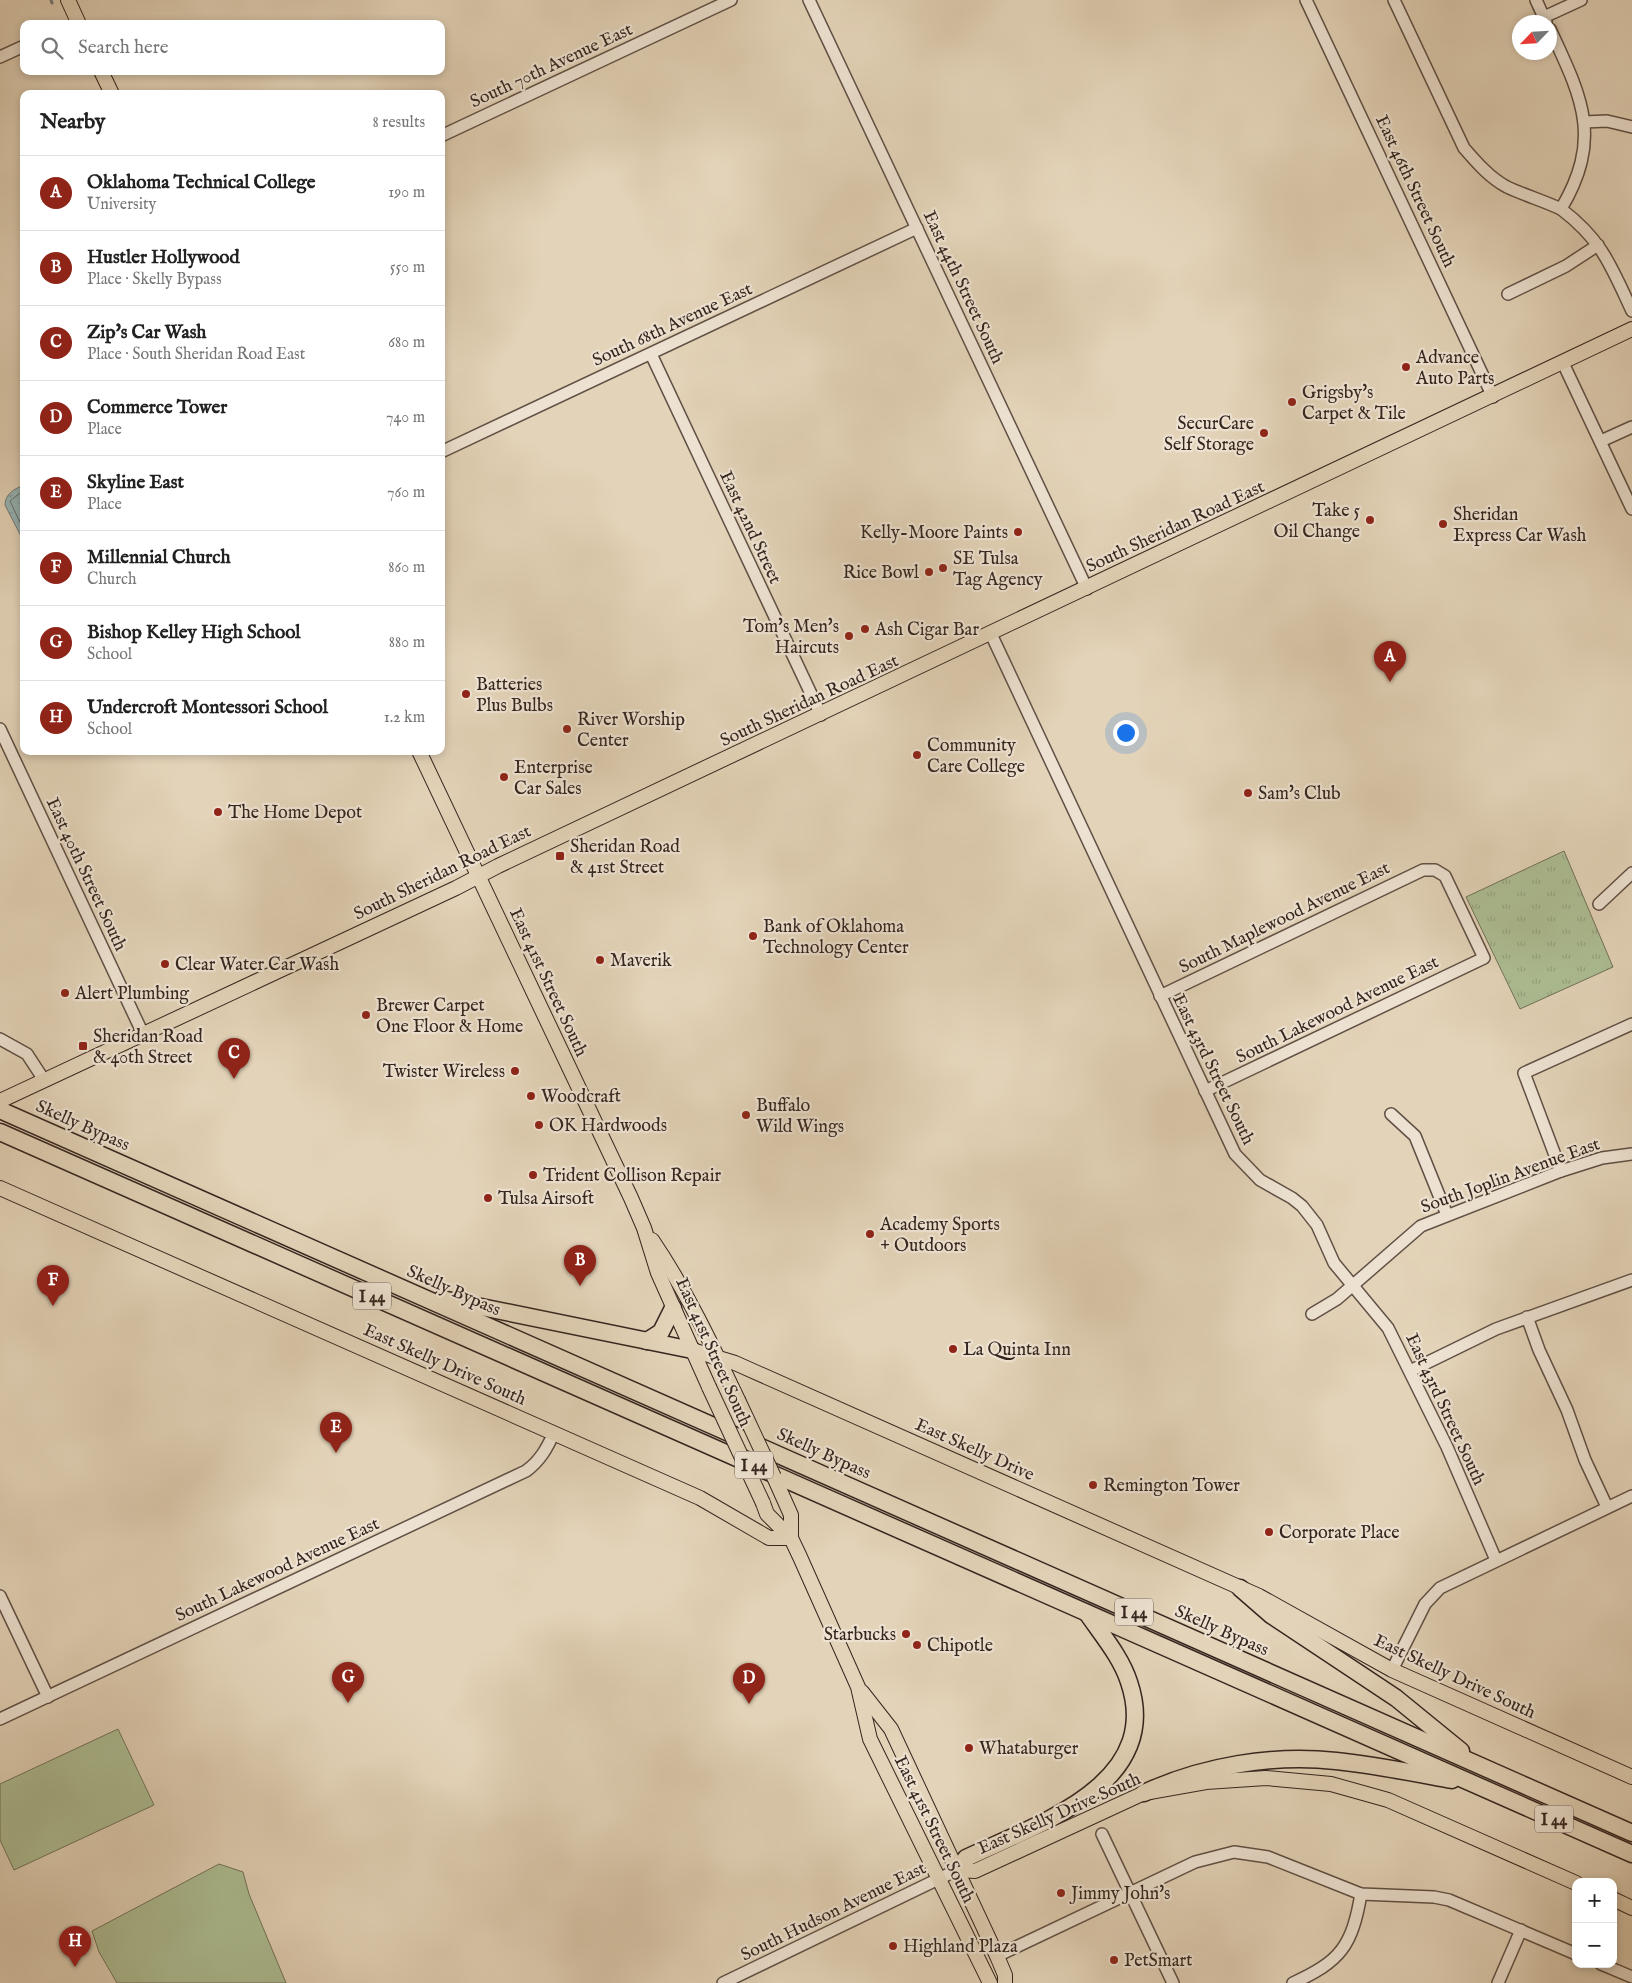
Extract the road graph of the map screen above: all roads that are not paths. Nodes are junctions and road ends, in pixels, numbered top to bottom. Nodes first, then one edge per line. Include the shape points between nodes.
1 (68, 0) edge
2 (731, 0) edge
3 (809, 0) edge
4 (1306, 0) edge
5 (1394, 0) edge
6 (1536, 0) edge
7 (1581, 0) edge
8 (1543, 15) edge
9 (1554, 15) edge
10 (75, 20) edge
11 (1557, 44) edge
12 (20, 48) edge
13 (0, 57) edge
14 (103, 75) edge
15 (110, 90) edge
16 (1584, 122) junction
17 (1632, 127) edge
18 (445, 134) edge
19 (1561, 209) junction
20 (917, 228) junction
21 (1598, 245) junction
22 (1508, 294) dead end
23 (1632, 311) edge
24 (1632, 329) edge
25 (650, 354) junction
26 (1563, 363) junction
27 (1492, 397) junction
28 (1632, 427) edge
29 (1601, 441) junction
30 (445, 450) edge
31 (1632, 509) edge
32 (1087, 589) junction
33 (991, 634) junction
34 (820, 715) junction
35 (0, 728) edge
36 (422, 755) edge
37 (1423, 870) joint
38 (1632, 873) edge
39 (478, 876) junction
40 (1599, 904) dead end
41 (1160, 996) junction
42 (1632, 1024) edge
43 (143, 1034) junction
44 (0, 1039) edge
45 (44, 1080) junction
46 (1205, 1091) junction
47 (0, 1101) edge
48 (0, 1110) edge
49 (1391, 1114) dead end
50 (0, 1132) edge
51 (1632, 1154) edge
52 (1561, 1171) junction
53 (0, 1188) edge
54 (1447, 1215) junction
55 (644, 1228) junction
56 (1632, 1280) edge
57 (1352, 1286) junction
58 (411, 1293) junction
59 (673, 1308) junction
60 (1312, 1314) dead end
61 (1527, 1317) junction
62 (647, 1341) junction
63 (692, 1350) junction
64 (719, 1359) junction
65 (1410, 1371) junction
66 (554, 1432) junction
67 (1632, 1496) edge
68 (1607, 1507) junction
69 (791, 1538) junction
70 (1496, 1560) junction
71 (1240, 1588) junction
72 (0, 1596) edge
73 (1088, 1613) junction
74 (1392, 1670) junction
75 (858, 1687) junction
76 (48, 1697) junction
77 (0, 1719) edge
78 (1478, 1765) junction
79 (1632, 1777) edge
80 (1476, 1784) junction
81 (1144, 1793) junction
82 (1632, 1833) edge
83 (1102, 1834) dead end
84 (1632, 1854) edge
85 (957, 1870) junction
86 (938, 1880) junction
87 (1572, 1880) edge
88 (1130, 1893) junction
89 (1361, 1894) junction
90 (1617, 1901) edge
91 (1632, 1908) edge
92 (1521, 1930) junction
93 (1572, 1952) edge
94 (997, 1956) junction
95 (1610, 1968) edge
96 (1632, 1978) edge
97 (723, 1983) edge
98 (990, 1983) edge
99 (1005, 1983) edge
100 (1173, 1983) edge
101 (1293, 1983) edge
102 (1498, 1983) edge

1 - 10 main road
2 - 18 street, South 70th Avenue East
3 - 20 street, East 44th Street South
4 - 27 street, East 46th Street South
5 - 19 street via 1469,154 1508,187
6 - 8 street
7 - 9 street
11 - 16 street via 1576,86
12 - 13 street
14 - 15 main road
16 - 17 street via 1607,121
16 - 19 street via 1580,169
19 - 21 street
20 - 25 street, South 68th Avenue East
20 - 32 street, East 44th Street South
21 - 22 street via 1566,266
21 - 23 street
24 - 26 main road, South Sheridan Road East
25 - 30 street, South 68th Avenue East
25 - 34 street, East 42nd Street
26 - 27 main road, South Sheridan Road East
26 - 29 street
27 - 32 main road, South Sheridan Road East
28 - 29 street
29 - 31 street
32 - 33 main road, South Sheridan Road East
33 - 34 main road, South Sheridan Road East
33 - 41 street, East 43rd Street South
34 - 39 main road, South Sheridan Road East
35 - 43 street, East 40th Street South
36 - 39 main road, East 41st Street South
37 - 41 street, South Maplewood Avenue East
37 - 46 street, South Lakewood Avenue East via 1435,870 1445,876 1484,958
38 - 40 street
39 - 43 main road, South Sheridan Road East
39 - 55 main road, East 41st Street South
41 - 46 street, East 43rd Street South
42 - 52 street via 1524,1073
43 - 45 main road, South Sheridan Road East
44 - 45 street via 27,1054
45 - 47 main road, South Sheridan Road East
46 - 57 street, East 43rd Street South via 1241,1163 1260,1180 1302,1206 1317,1225 1334,1263
48 - 58 highway, Skelly Bypass / I 44
49 - 54 street via 1415,1136
50 - 73 highway, I 44
51 - 52 street, South Joplin Avenue East via 1602,1158
52 - 54 street, South Joplin Avenue East
53 - 66 main road, East Skelly Drive South
54 - 57 street, South Joplin Avenue East via 1413,1232
55 - 59 main road, East 41st Street South
55 - 64 main road, East 41st Street South via 671,1268
56 - 61 street
57 - 60 street, South Joplin Avenue East
57 - 65 street, East 43rd Street South via 1388,1328
58 - 62 highway
58 - 78 highway, Skelly Bypass / I 44
59 - 62 highway via 661,1332
59 - 63 main road, East 41st Street South
61 - 65 street
61 - 68 street
62 - 63 highway
63 - 64 main road, East Skelly Drive
63 - 69 main road, East 41st Street South, bridge via 767,1514
64 - 69 main road, East 41st Street South, bridge via 792,1515
64 - 71 main road, East Skelly Drive via 735,1363
65 - 70 street, East 43rd Street South
66 - 69 main road, East Skelly Drive South via 700,1498 769,1538
66 - 76 street, South Lakewood Avenue East via 547,1448 526,1471
67 - 68 street
68 - 70 street
69 - 75 main road, East 41st Street South
70 - 74 street via 1450,1582 1432,1595
71 - 74 main road, East Skelly Drive South
71 - 78 highway via 1272,1615 1396,1698
72 - 76 street
73 - 80 highway, I 44
73 - 85 highway via 1123,1667 1132,1695 1132,1726 1123,1756 1105,1782 1080,1802 966,1858
74 - 79 main road, East Skelly Drive South
75 - 85 main road, East 41st Street South via 891,1729
75 - 86 main road, East 41st Street South via 870,1739
76 - 77 street, South Lakewood Avenue East
78 - 82 highway, Skelly Bypass / I 44
80 - 81 highway via 1335,1761 1299,1759 1209,1770
80 - 84 highway, I 44
81 - 85 main road, East Skelly Drive South via 975,1871
81 - 87 main road, East Skelly Drive South via 1206,1782 1266,1778 1341,1786 1388,1800
83 - 88 street
85 - 86 street, South Hudson Avenue East
85 - 94 main road, East 41st Street South
86 - 97 street, South Hudson Avenue East
86 - 98 main road, East 41st Street South
88 - 89 street via 1195,1862 1234,1852 1268,1857
88 - 94 street
88 - 100 street
89 - 92 street via 1434,1897 1466,1906
89 - 101 street via 1356,1922 1340,1952 1329,1964
90 - 91 main road
92 - 93 street
92 - 102 street
94 - 99 main road, East 41st Street South
95 - 96 street

